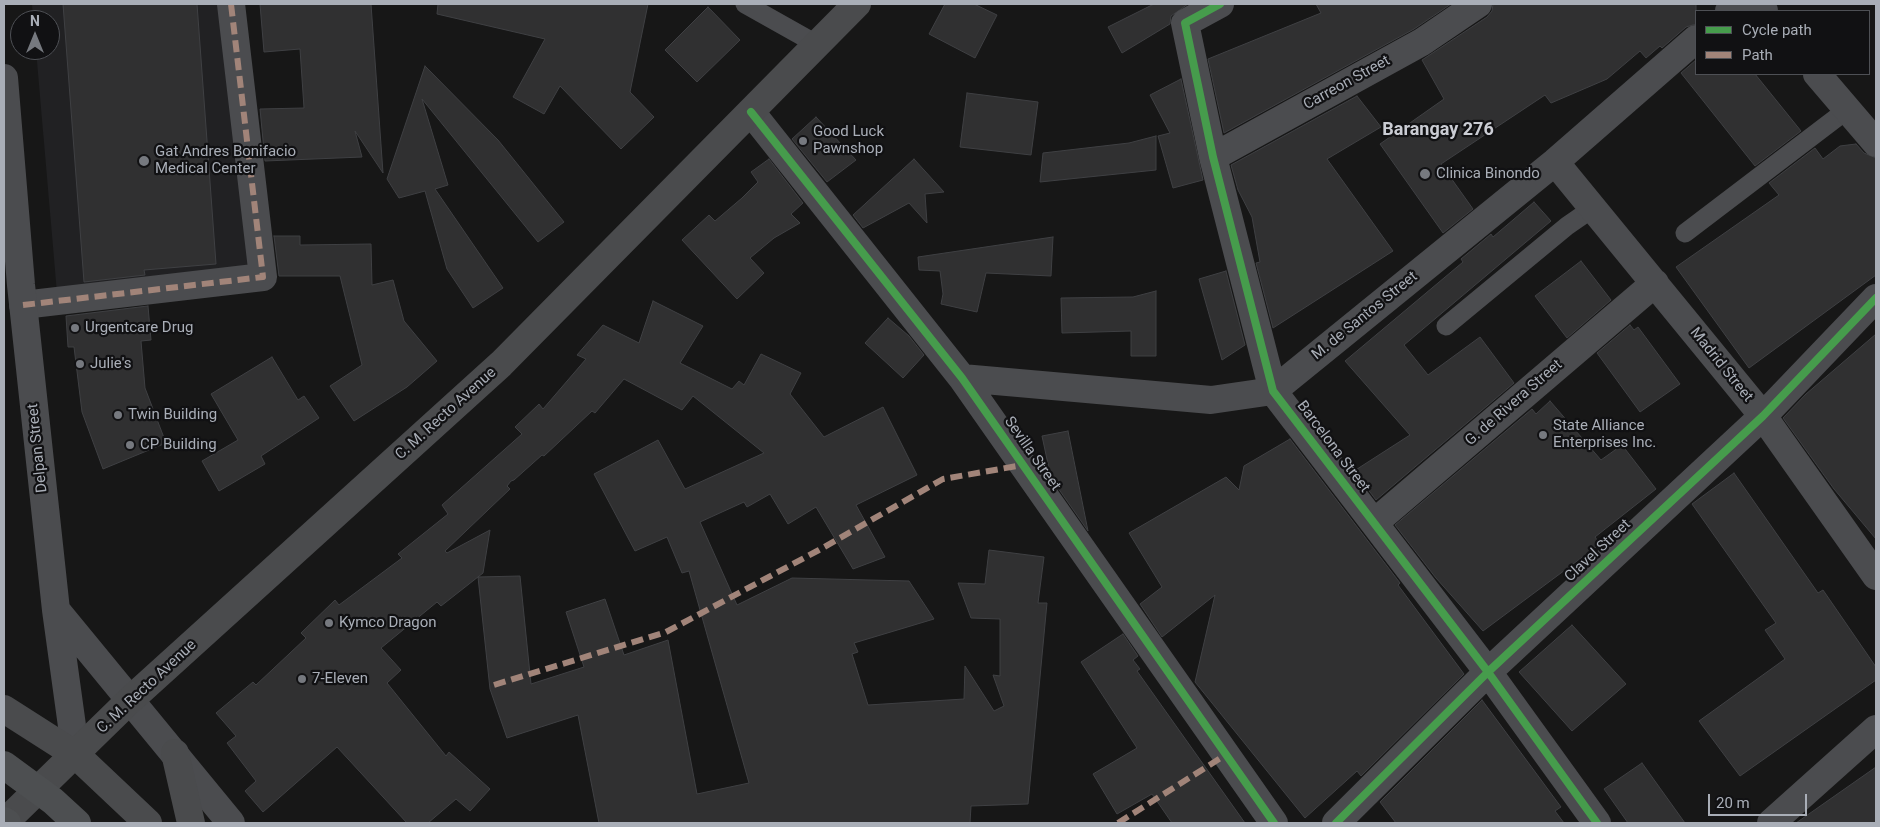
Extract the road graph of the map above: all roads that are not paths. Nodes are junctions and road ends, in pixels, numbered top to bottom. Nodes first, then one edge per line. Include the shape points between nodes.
1 (231, 4) edge
2 (745, 4) edge
3 (857, 4) edge
4 (1220, 4) edge
5 (1478, 4) edge
6 (1695, 40) edge
7 (818, 45) junction
8 (1818, 75) edge
9 (4, 78) edge
10 (1848, 110) junction
11 (751, 112) junction
12 (1876, 143) edge
13 (1213, 157) junction
14 (1556, 162) junction
15 (1593, 208) junction
16 (1685, 233) dead end
17 (1655, 283) junction
18 (16, 292) edge
19 (1876, 298) edge
20 (1446, 326) dead end
21 (962, 378) junction
22 (1273, 391) junction
23 (1764, 416) junction
24 (1374, 523) junction
25 (1876, 576) edge
26 (56, 610) junction
27 (1488, 672) junction
28 (129, 701) junction
29 (4, 709) edge
30 (1876, 729) edge
31 (175, 753) junction
32 (76, 755) junction
33 (4, 765) edge
34 (8, 819) edge
35 (77, 823) edge
36 (148, 823) edge
37 (191, 823) edge
38 (231, 823) edge
39 (1274, 823) edge
40 (1336, 823) edge
41 (1597, 823) edge
42 (1771, 823) edge

1 - 18 street via 263,277
2 - 7 lane
3 - 7 main road, C. M. Recto Avenue
4 - 13 street, Barcelona Street via 1185,23
5 - 13 street, Carreon Street via 1422,42
6 - 14 street, M. de Santos Street
7 - 11 main road, C. M. Recto Avenue
8 - 10 street
9 - 18 street, Delpan Street
10 - 12 street
10 - 16 lane
11 - 21 street, Sevilla Street
11 - 28 main road, C. M. Recto Avenue via 501,364
13 - 22 street, Barcelona Street
14 - 15 street, Madrid Street
14 - 22 street, M. de Santos Street
15 - 17 street, Madrid Street
15 - 20 lane
17 - 23 street, Madrid Street
17 - 24 street, G. de Rivera Street
18 - 26 street, Delpan Street
19 - 23 street, Clavel Street
21 - 22 street via 1211,400
21 - 39 street, Sevilla Street
22 - 24 street, Barcelona Street
23 - 25 street, Madrid Street
23 - 27 street, Clavel Street
24 - 27 street, Barcelona Street
26 - 28 street
26 - 32 street, Delpan Street
27 - 40 street, Clavel Street
27 - 41 street, Barcelona Street
28 - 31 street
28 - 32 main road, C. M. Recto Avenue
29 - 32 main road
30 - 42 street
31 - 37 main road
31 - 38 street
32 - 34 main road, C. M. Recto Avenue
32 - 36 main road
33 - 35 highway, bridge

